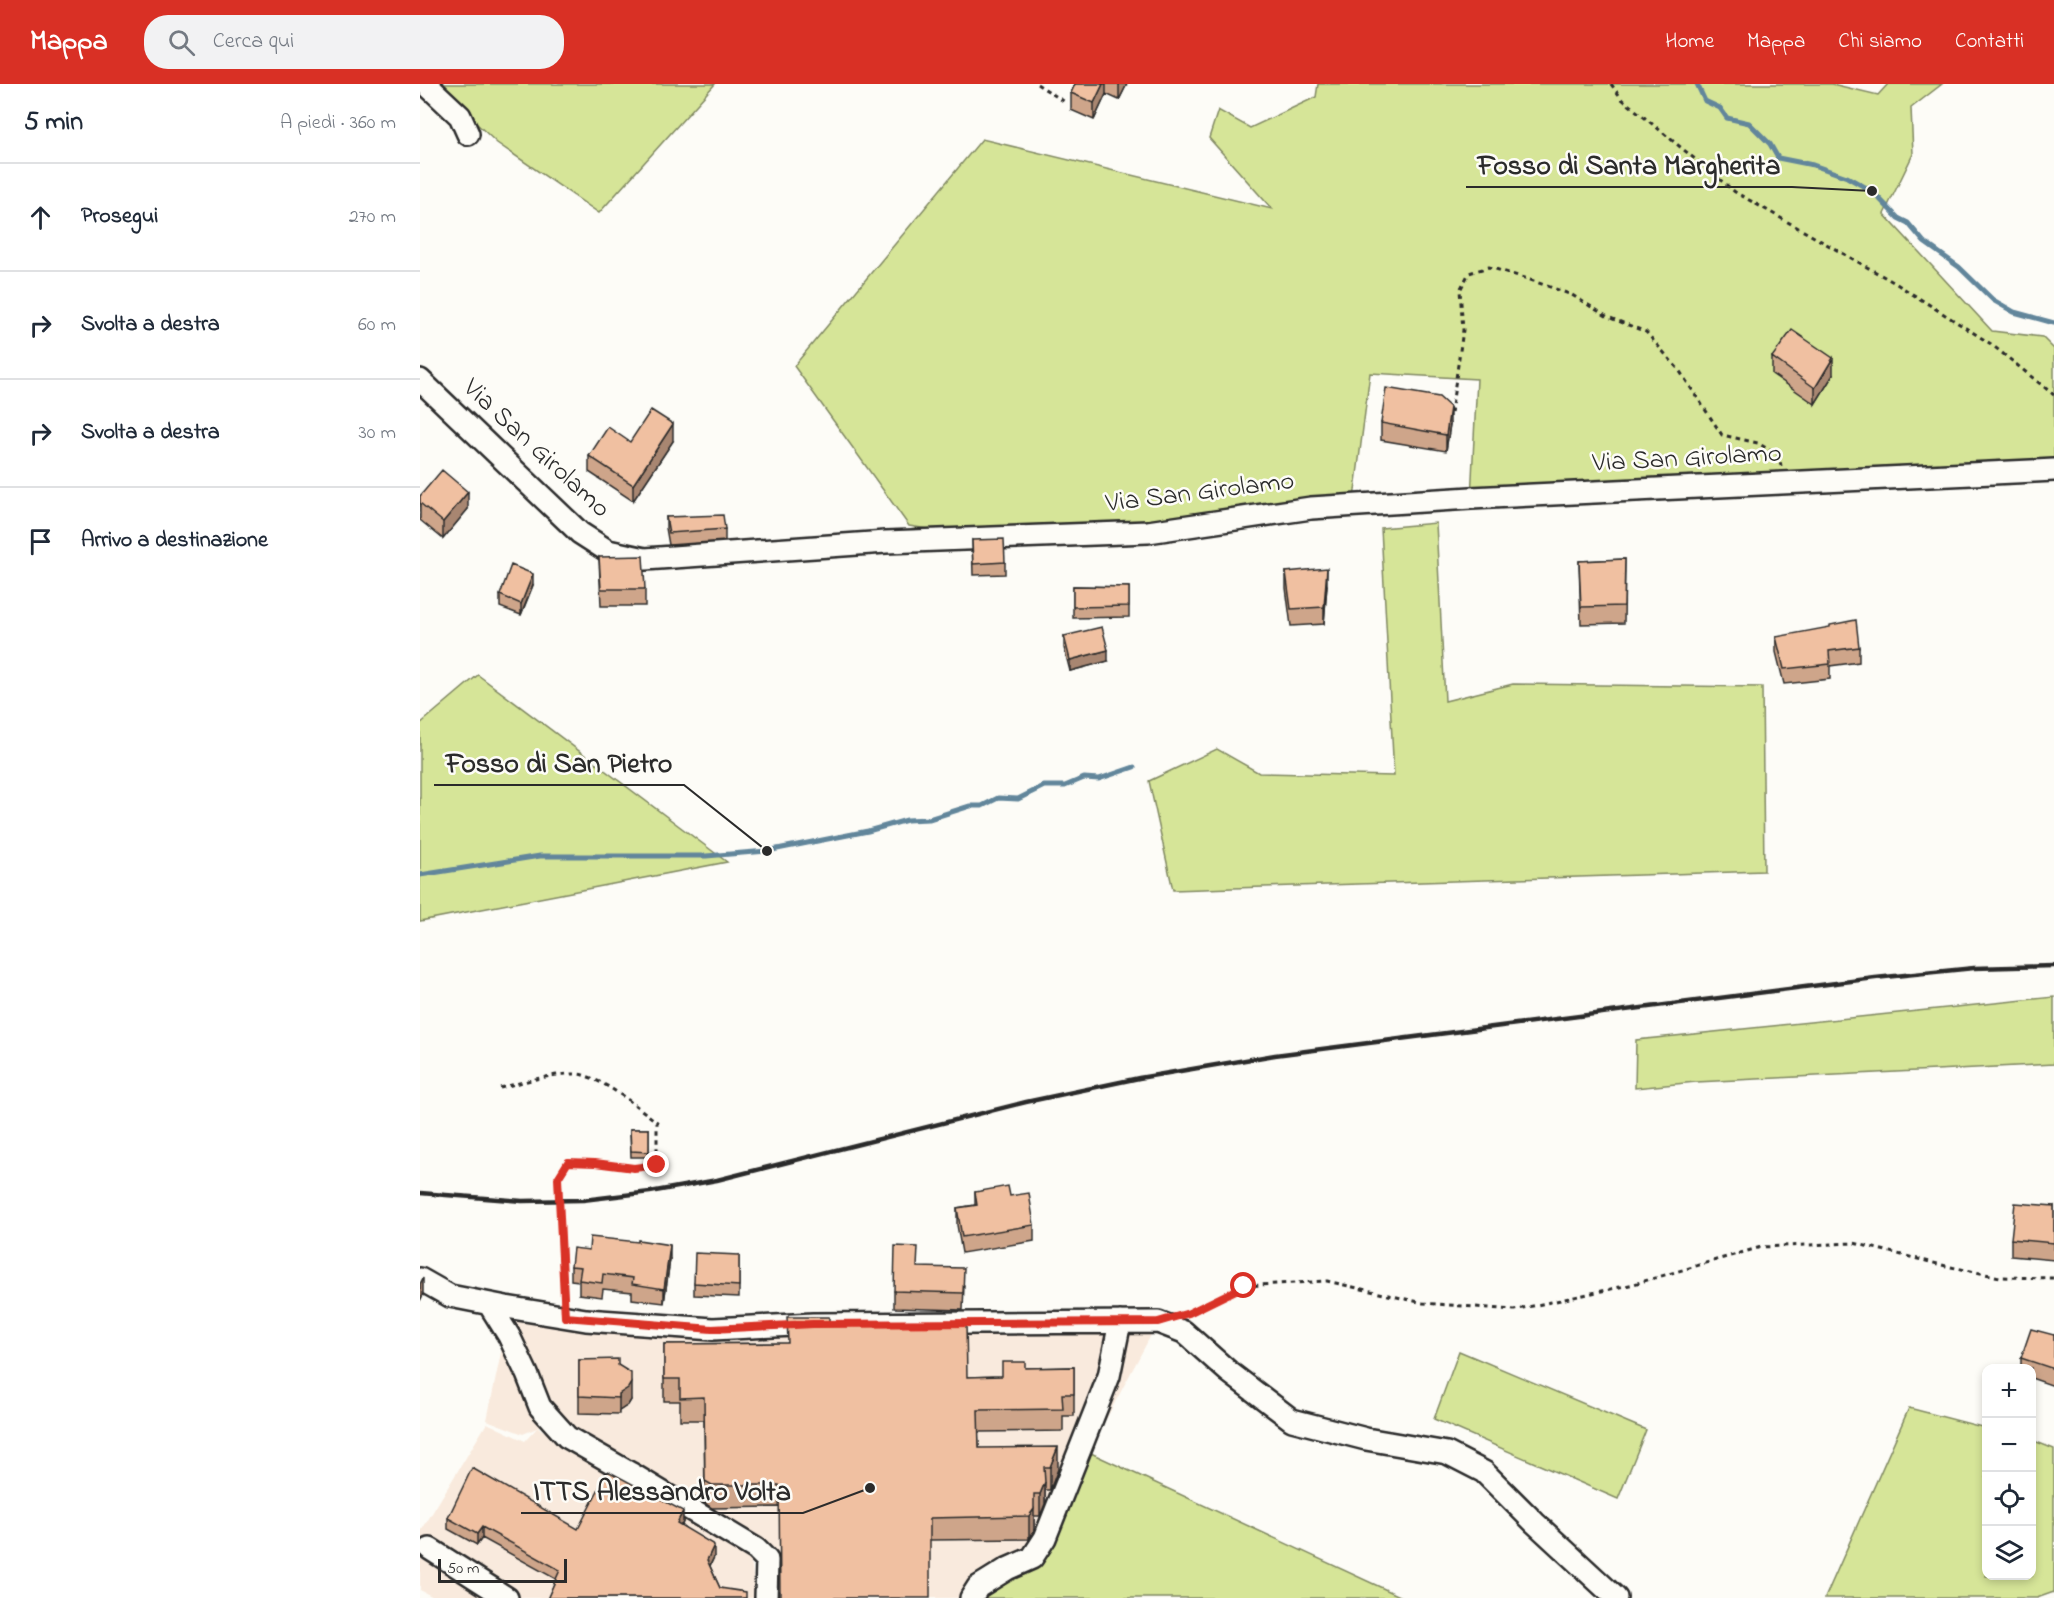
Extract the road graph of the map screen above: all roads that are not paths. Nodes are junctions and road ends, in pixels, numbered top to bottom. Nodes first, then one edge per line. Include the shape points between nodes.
1 (426, 84) edge
2 (468, 134) dead end
3 (420, 380) edge
4 (2054, 470) edge
5 (420, 1279) edge
6 (489, 1304) junction
7 (1120, 1322) junction
8 (430, 1549) dead end
9 (507, 1598) edge
10 (766, 1598) edge
11 (971, 1598) edge
12 (1616, 1598) edge

1 - 2 street via 460,116
3 - 4 street, Via San Girolamo via 580,533 608,551 645,559 897,542 1148,532 1311,508
5 - 6 street via 450,1296
6 - 7 street via 565,1317 712,1329 860,1323
6 - 10 street via 509,1336 540,1407 567,1437 756,1549 767,1560
7 - 11 street via 1109,1376 1045,1538 1032,1558 978,1587
7 - 12 street via 1158,1322 1184,1332 1293,1420 1366,1439 1447,1453 1485,1472
8 - 9 street

